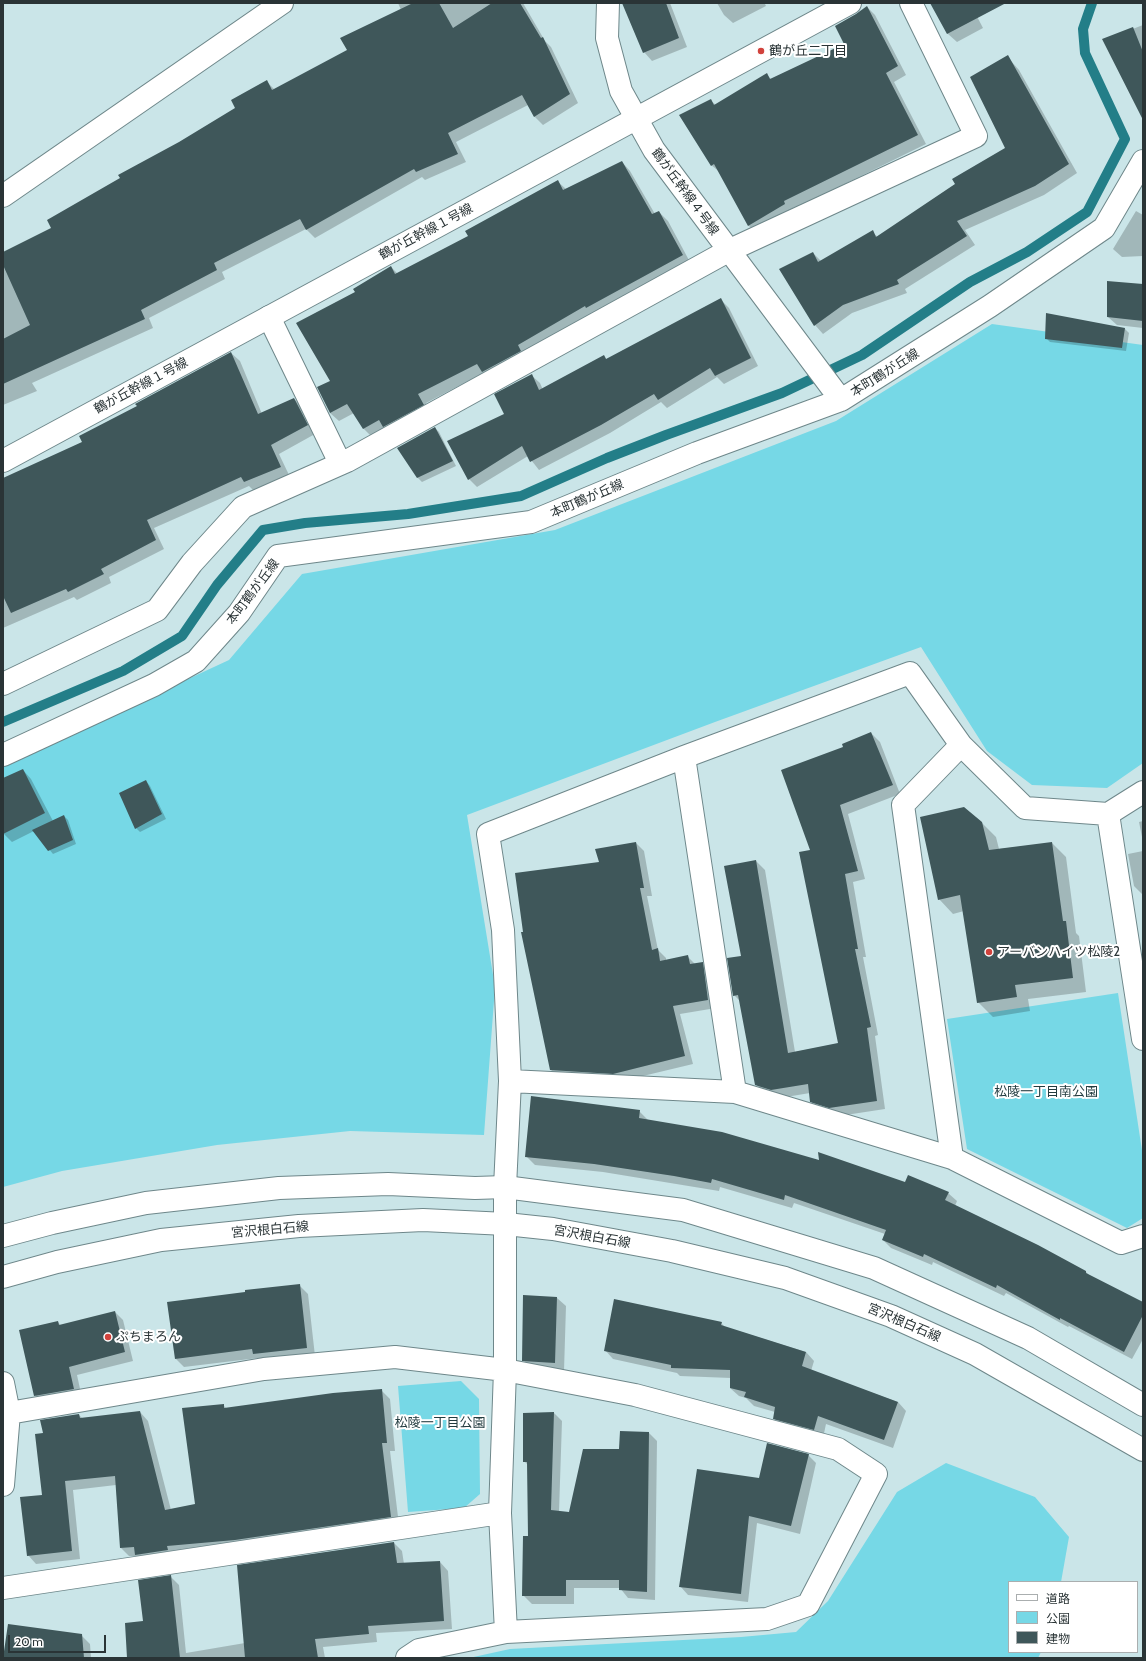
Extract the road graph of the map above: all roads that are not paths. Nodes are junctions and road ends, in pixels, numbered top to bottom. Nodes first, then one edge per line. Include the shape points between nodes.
1 (282, 3) edge
2 (608, 3) edge
3 (850, 3) edge
4 (911, 3) edge
5 (636, 118) junction
6 (1143, 161) edge
7 (3, 196) edge
8 (728, 252) junction
9 (268, 317) junction
10 (836, 393) junction
11 (3, 461) edge
12 (340, 463) junction
13 (3, 684) edge
14 (961, 745) junction
15 (3, 755) edge
16 (684, 757) junction
17 (1143, 792) edge
18 (1108, 814) junction
19 (1143, 1039) edge
20 (510, 1081) junction
21 (735, 1092) junction
22 (952, 1158) junction
23 (505, 1187) junction
24 (506, 1224) junction
25 (3, 1236) edge
26 (1143, 1236) edge
27 (3, 1277) edge
28 (505, 1370) junction
29 (3, 1383) edge
30 (1143, 1405) edge
31 (9, 1413) junction
32 (1143, 1450) edge
33 (3, 1485) edge
34 (500, 1514) junction
35 (3, 1588) edge
36 (506, 1632) junction
37 (407, 1658) edge

1 - 7 street
2 - 5 street, 鶴が丘幹線４号線 via 607,38 621,91
3 - 5 street, 鶴が丘幹線１号線
4 - 8 street via 976,136
5 - 8 street, 鶴が丘幹線４号線 via 654,150
5 - 9 street, 鶴が丘幹線１号線
6 - 10 street, 本町鶴が丘線 via 1104,228 990,306
8 - 10 street, 鶴が丘幹線４号線
8 - 12 street
9 - 11 street, 鶴が丘幹線１号線
9 - 12 street
10 - 15 street, 本町鶴が丘線 via 531,522 278,556 239,613 196,661 154,685
12 - 13 street via 243,507 192,563 157,610
14 - 16 street via 910,673
14 - 18 street via 1025,808
14 - 22 street via 903,805
16 - 20 street via 488,834 504,930
16 - 21 street
17 - 18 street
18 - 19 street
20 - 21 street
20 - 23 street
21 - 22 street
22 - 26 street via 1121,1242
23 - 24 street
23 - 25 street via 388,1184 279,1188 146,1203 52,1222
23 - 30 street via 683,1210 874,1268 1028,1338
24 - 27 street, 宮沢根白石線 via 424,1220 299,1226 161,1240 57,1262
24 - 28 street
24 - 32 street, 宮沢根白石線 via 553,1229 672,1251 785,1278 891,1316 975,1354
28 - 31 street via 394,1357 264,1369
28 - 34 street
28 - 36 street via 635,1395 838,1448 876,1474 808,1605 767,1619
29 - 31 street
31 - 33 street
34 - 35 street
34 - 36 street
36 - 37 street via 419,1650

